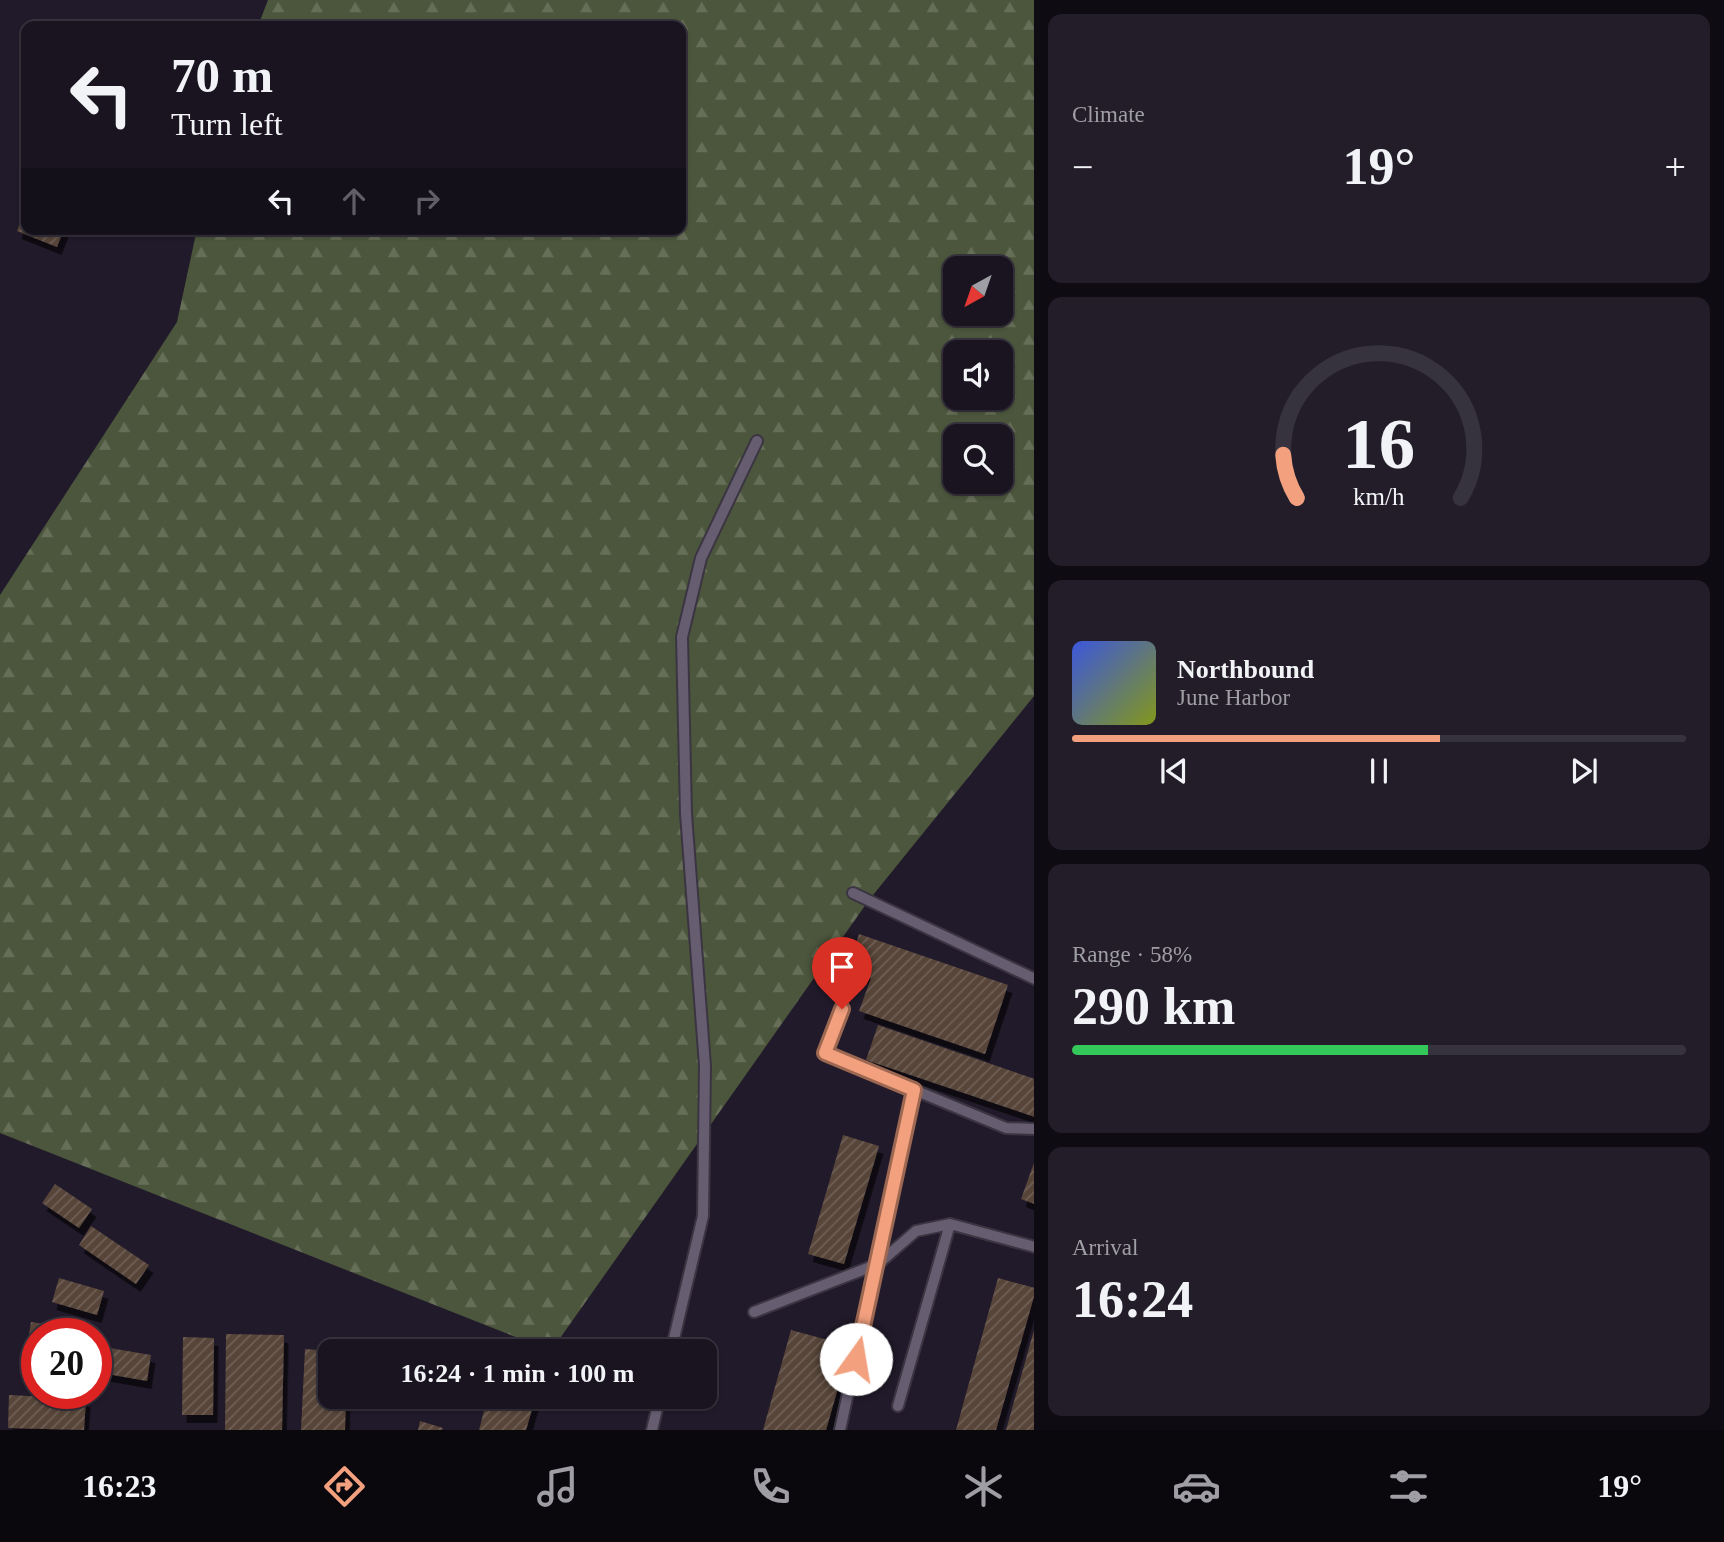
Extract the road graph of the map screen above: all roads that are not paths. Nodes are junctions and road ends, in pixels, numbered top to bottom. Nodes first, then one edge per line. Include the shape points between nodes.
1 (757, 441) dead end
2 (853, 892) dead end
3 (1034, 979) edge
4 (842, 1009) dead end
5 (914, 1090) junction
6 (1034, 1129) edge
7 (950, 1224) junction
8 (1034, 1247) edge
9 (878, 1264) junction
10 (754, 1312) dead end
11 (674, 1339) edge
12 (898, 1406) dead end
13 (657, 1409) edge
14 (652, 1430) edge
15 (840, 1430) edge

1 - 11 lane via 701,558 682,637 686,814 705,1066 704,1216
2 - 3 lane
4 - 5 lane via 825,1053
5 - 6 lane via 1006,1128
5 - 9 lane
7 - 8 lane
7 - 9 lane via 916,1231
7 - 12 lane
9 - 10 lane
9 - 15 lane
13 - 14 lane

